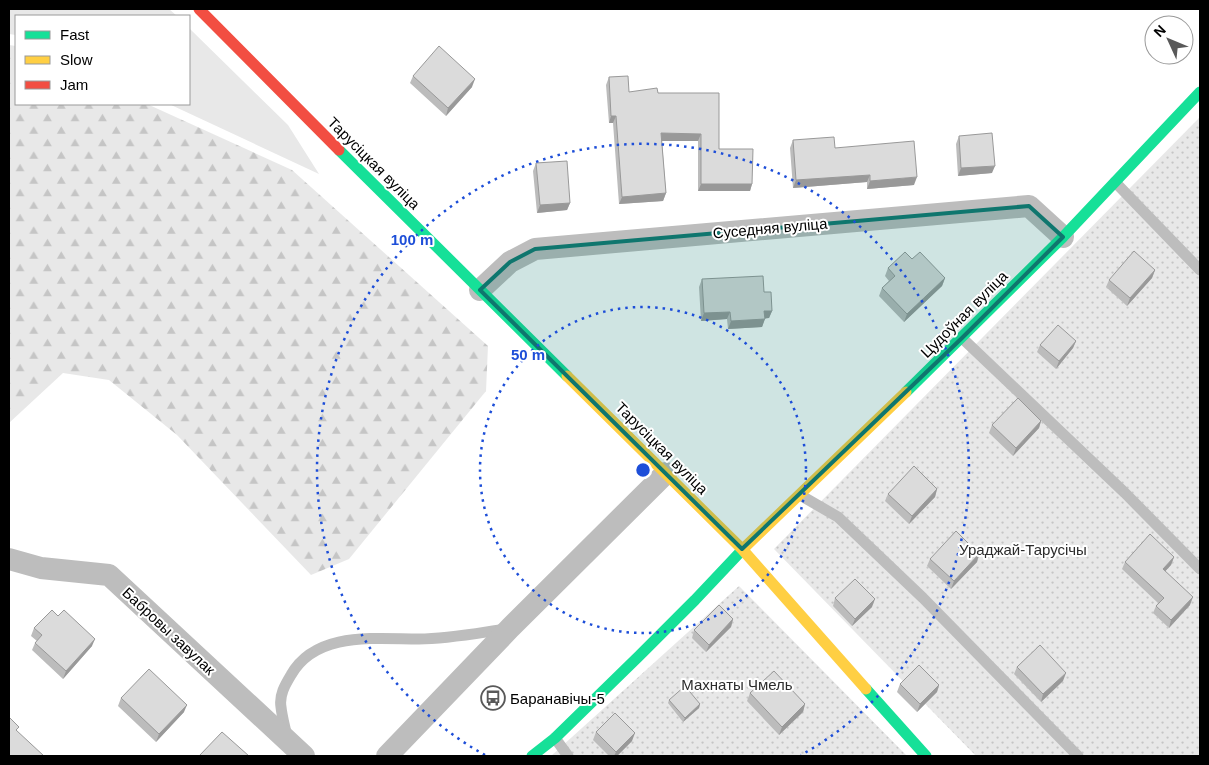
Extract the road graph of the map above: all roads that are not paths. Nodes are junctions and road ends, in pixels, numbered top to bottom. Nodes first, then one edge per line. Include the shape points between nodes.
1 (199, 9) edge
2 (1200, 92) edge
3 (1115, 182) junction
4 (1063, 237) junction
5 (1200, 270) edge
6 (480, 290) junction
7 (962, 338) junction
8 (666, 473) junction
9 (800, 494) junction
10 (742, 549) junction
11 (9, 559) edge
12 (1200, 569) edge
13 (510, 628) junction
14 (555, 738) junction
15 (296, 749) edge
16 (387, 756) edge
17 (532, 756) edge
18 (568, 756) edge
19 (926, 756) edge
20 (1078, 756) edge

1 - 6 street, Тарусіцкая вуліца
2 - 3 street, Цудоўная вуліца
3 - 4 street, Цудоўная вуліца
3 - 5 lane
4 - 6 street, Суседняя вуліца via 1029,206 535,249 510,262
4 - 7 street, Цудоўная вуліца
6 - 8 street, Тарусіцкая вуліца
7 - 9 street, Цудоўная вуліца
7 - 12 lane via 1125,492
8 - 10 street, Тарусіцкая вуліца
8 - 13 street
9 - 10 street, Цудоўная вуліца
9 - 20 lane via 838,518 923,598
10 - 14 street, Цудоўная вуліца
10 - 19 street, Тарусіцкая вуліца
11 - 15 street, Бабровы завулак via 41,568 109,575
13 - 15 lane via 421,639 338,642 312,651 296,665 282,690 280,706
13 - 16 street
14 - 17 street, Цудоўная вуліца
14 - 18 lane

